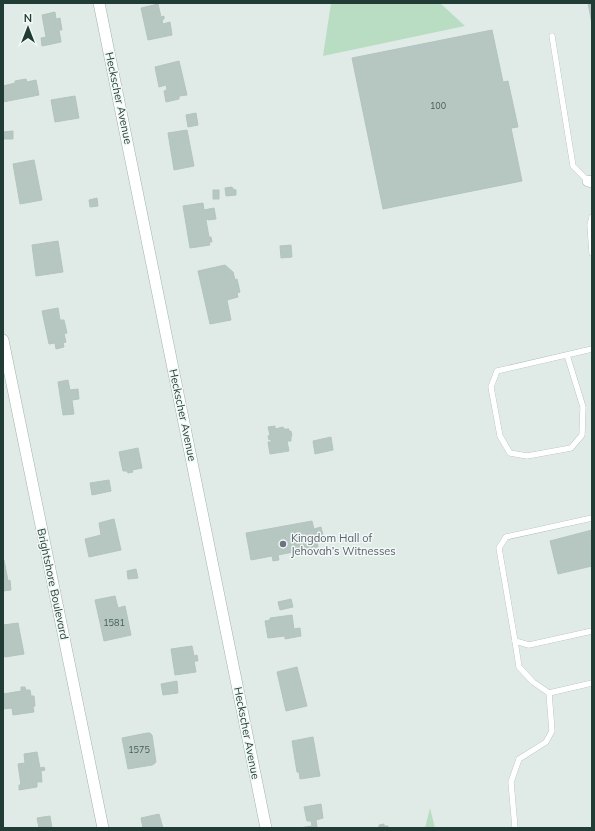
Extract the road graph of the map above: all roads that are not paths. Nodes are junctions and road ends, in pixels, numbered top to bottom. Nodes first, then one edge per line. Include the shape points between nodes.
1 (99, 3) edge
2 (552, 36) dead end
3 (590, 181) edge
4 (592, 217) edge
5 (592, 254) edge
6 (3, 340) edge
7 (592, 349) edge
8 (567, 355) junction
9 (592, 518) edge
10 (592, 631) edge
11 (516, 641) junction
12 (592, 683) edge
13 (549, 692) junction
14 (103, 828) edge
15 (266, 828) edge
16 (515, 828) edge

1 - 15 street, Heckscher Avenue
2 - 3 lane via 573,166
4 - 5 lane
6 - 14 street, Brightshore Boulevard
7 - 8 lane
8 - 8 lane via 497,371 491,387 500,436 510,453 527,456 571,448 582,435 583,407
9 - 11 lane via 506,537 499,548
10 - 11 lane via 529,645
11 - 13 lane via 519,668 532,682
12 - 13 lane
13 - 16 lane via 552,731 546,742 519,759 511,782

